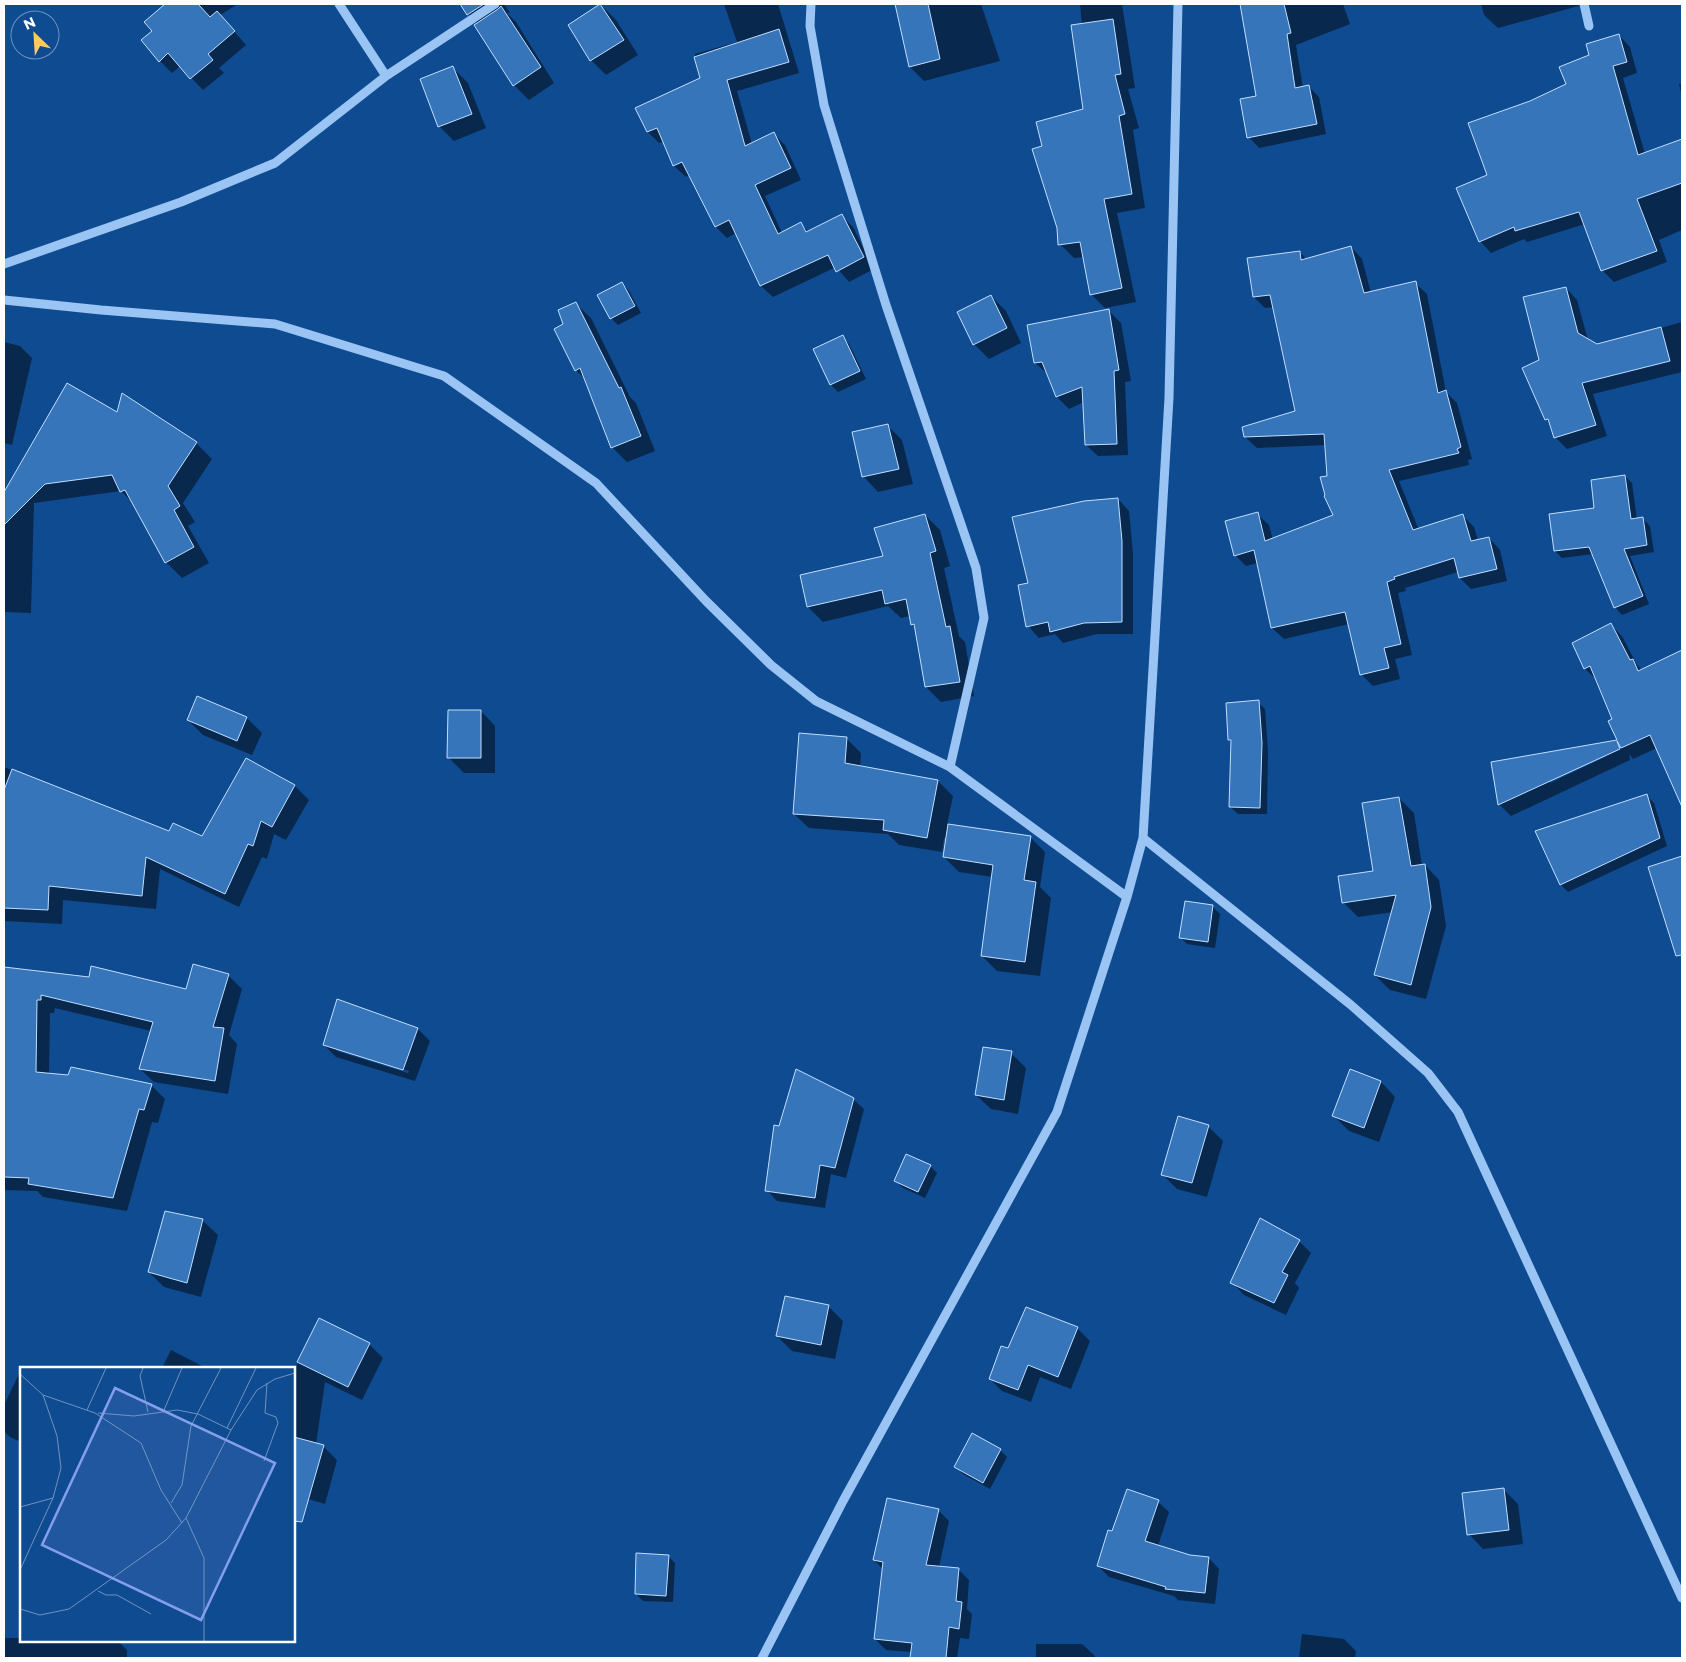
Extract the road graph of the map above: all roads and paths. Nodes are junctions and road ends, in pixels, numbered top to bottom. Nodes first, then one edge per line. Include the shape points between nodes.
1 (339, 4) edge
2 (494, 4) edge
3 (811, 4) edge
4 (1178, 4) edge
5 (1584, 4) edge
6 (1589, 26) dead end
7 (386, 76) junction
8 (4, 264) edge
9 (4, 300) edge
10 (950, 767) junction
11 (1143, 838) junction
12 (1127, 897) junction
13 (1682, 1598) edge
14 (762, 1658) edge

1 - 7 street
2 - 7 street
3 - 10 street via 810,26 824,105 886,305 978,578 984,618
4 - 11 street via 1169,398
5 - 6 street
7 - 8 street via 275,163 181,202
9 - 10 street via 275,324 444,376 596,482 706,601 771,665 816,701
10 - 12 street
11 - 12 street
11 - 13 street via 1351,1005 1428,1073 1458,1112
12 - 14 street via 1057,1112 843,1501

